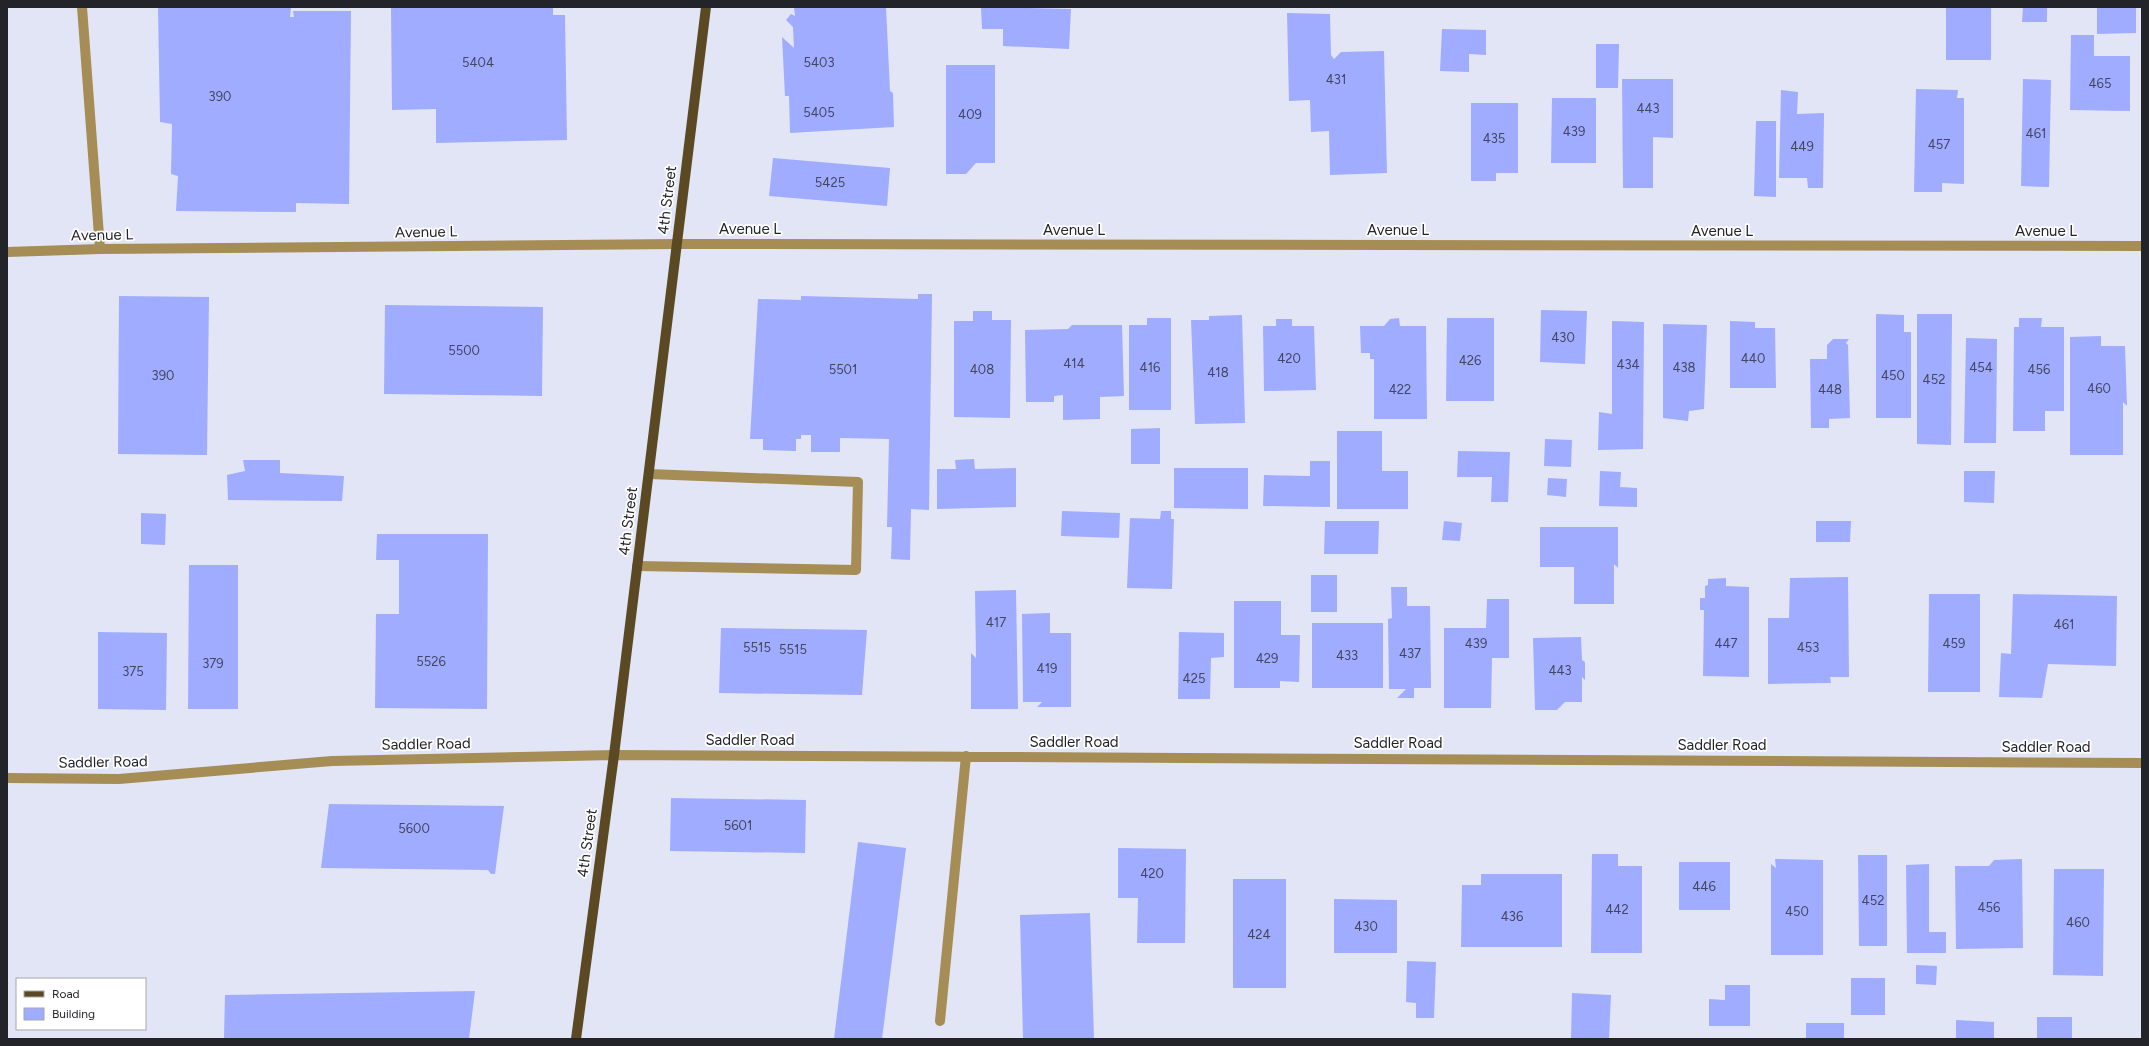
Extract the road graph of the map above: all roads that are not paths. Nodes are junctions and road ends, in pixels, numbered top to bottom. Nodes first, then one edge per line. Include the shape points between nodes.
1 (82, 7) edge
2 (706, 7) edge
3 (677, 244) junction
4 (2142, 246) edge
5 (100, 250) junction
6 (7, 252) edge
7 (649, 474) junction
8 (637, 566) junction
9 (614, 754) junction
10 (966, 756) junction
11 (2142, 763) edge
12 (7, 778) edge
13 (940, 1021) dead end
14 (576, 1039) edge

1 - 5 street
2 - 3 main road, 4th Street
3 - 4 street, Avenue L
3 - 5 street, Avenue L
3 - 7 main road, 4th Street
5 - 6 street, Avenue L
7 - 8 main road, 4th Street
7 - 8 street via 858,482 856,570
8 - 9 main road, 4th Street
9 - 10 street, Saddler Road
9 - 12 street, Saddler Road via 332,761 119,779
9 - 14 main road, 4th Street
10 - 11 street, Saddler Road
10 - 13 street

